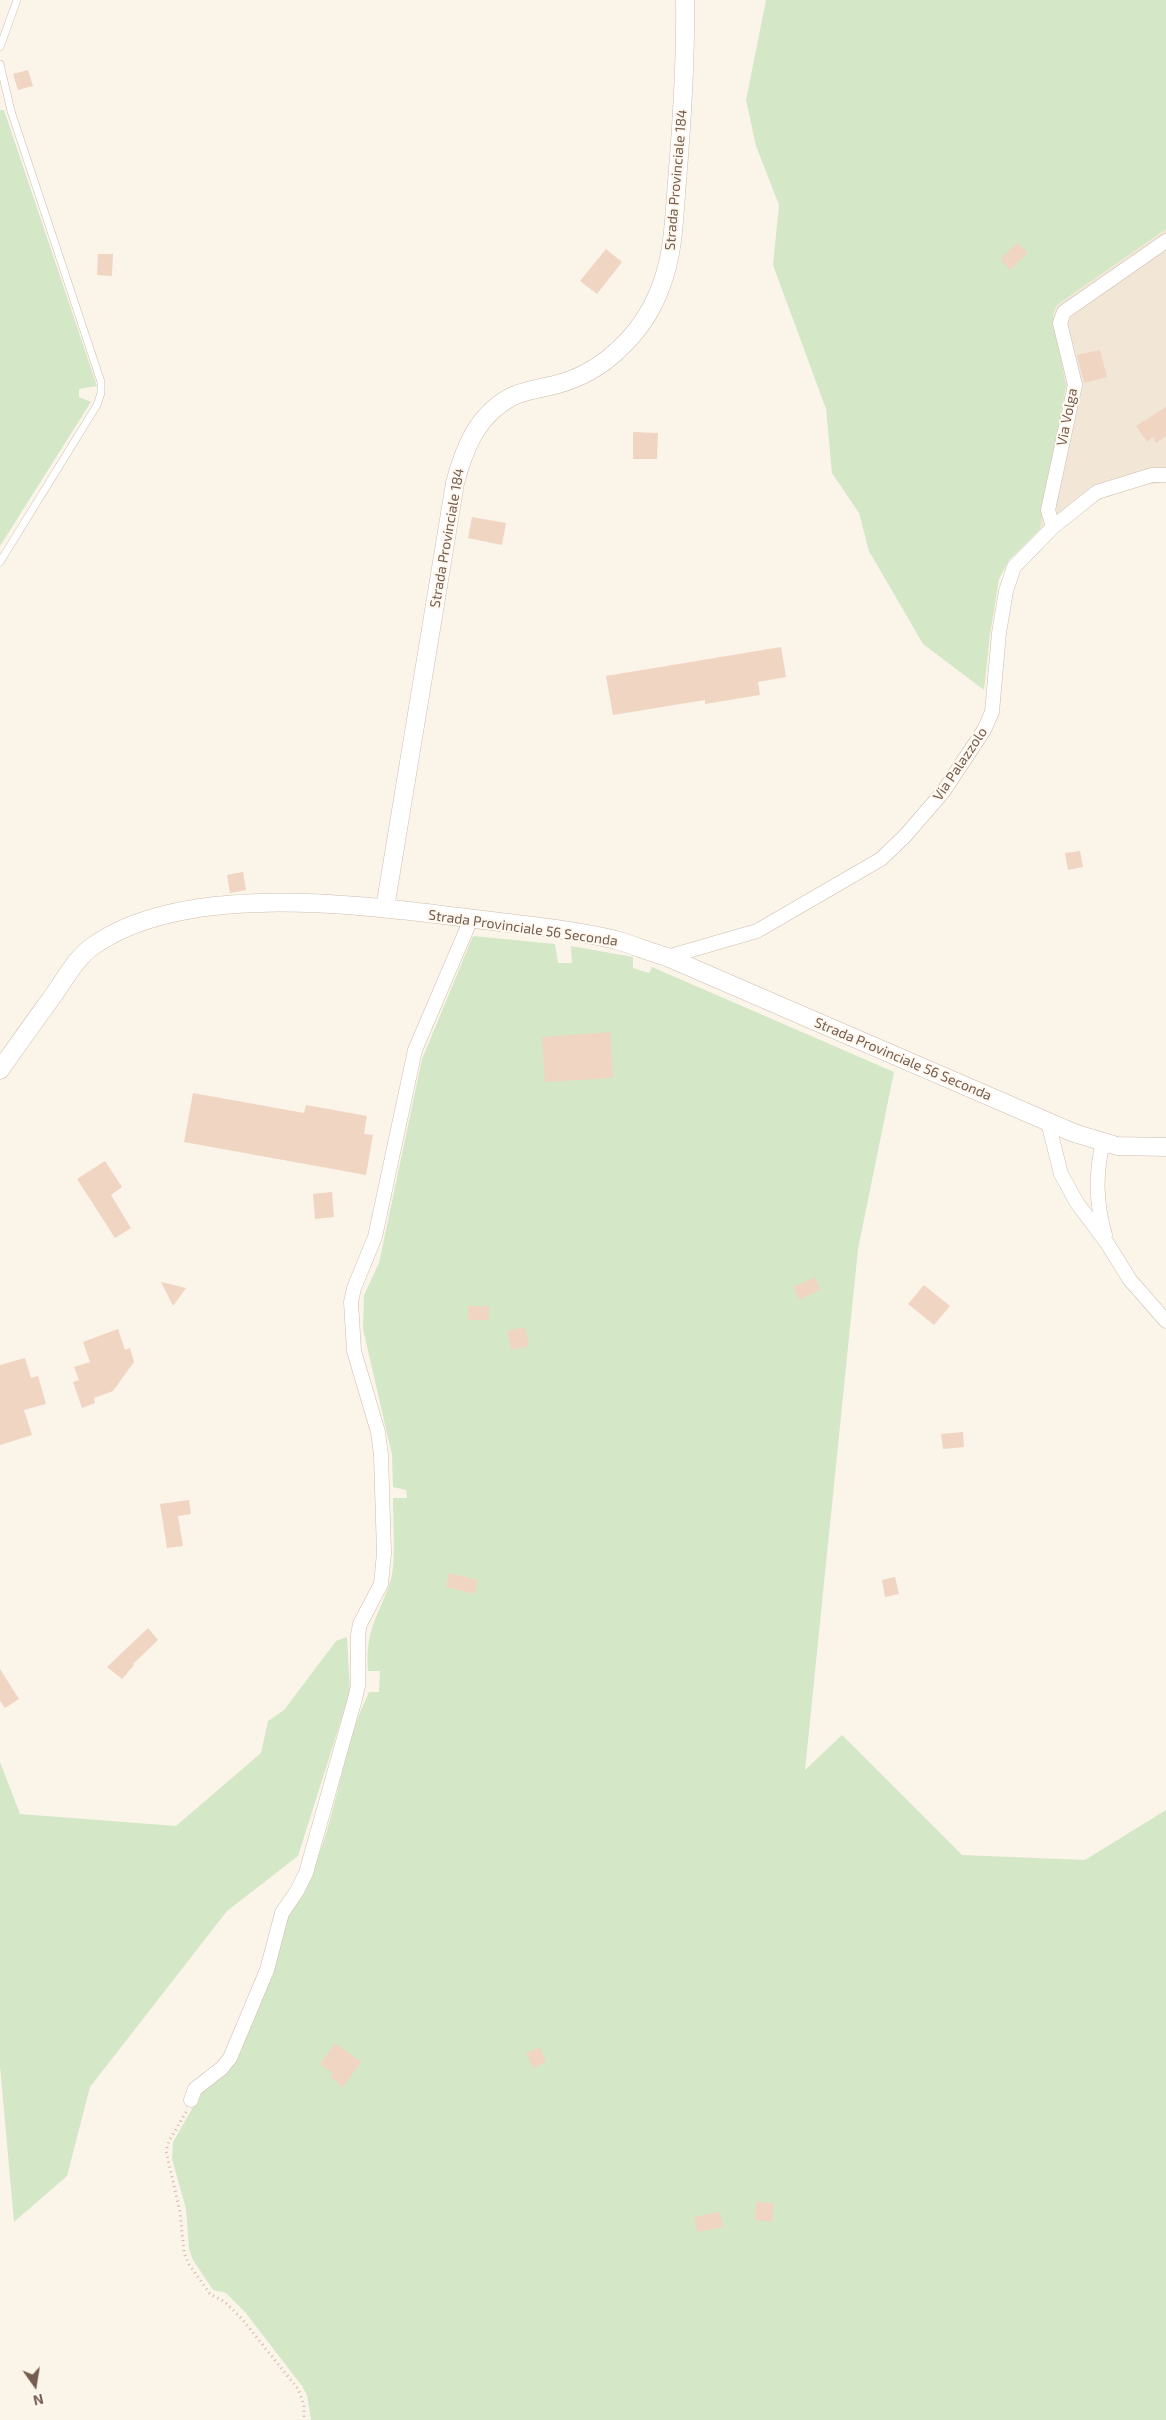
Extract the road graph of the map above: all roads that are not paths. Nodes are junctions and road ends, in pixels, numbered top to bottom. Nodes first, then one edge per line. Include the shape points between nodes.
1 (17, 0) edge
2 (685, 0) edge
3 (0, 47) edge
4 (0, 64) edge
5 (1166, 241) edge
6 (1166, 475) edge
7 (1052, 526) junction
8 (0, 562) edge
9 (385, 908) junction
10 (471, 919) junction
11 (667, 957) junction
12 (0, 1070) edge
13 (1048, 1122) junction
14 (1103, 1142) junction
15 (1166, 1148) edge
16 (1107, 1243) junction
17 (1166, 1321) edge
18 (191, 2100) road end

1 - 3 lane
2 - 9 street, Strada Provinciale 184 via 681,133 673,230 669,261 661,286 636,332 616,352 580,377 511,397 496,407 474,431 463,453 454,483
4 - 8 lane via 10,111 101,382 97,406
5 - 7 street, Via Volga via 1064,312 1060,323 1075,385 1048,510
6 - 7 street, Via Palazzolo via 1152,475 1097,492
7 - 11 street, Via Palazzolo via 1014,567 1006,591 999,634 992,712 984,730 943,792 905,836 881,859 757,931
9 - 10 street, Strada Provinciale 56 Seconda
9 - 12 street, Strada Provinciale 56 Seconda via 259,902 149,918 119,930 91,947 74,966
10 - 11 street, Strada Provinciale 56 Seconda via 616,940
10 - 18 street via 415,1050 375,1237 351,1302 354,1351 378,1432 381,1454 384,1553 381,1584 360,1624 358,1686 306,1873 282,1913 267,1970 239,2041 222,2068 195,2089
11 - 13 street, Strada Provinciale 56 Seconda
13 - 14 street, Strada Provinciale 56 Seconda
13 - 16 street via 1061,1174 1077,1203
14 - 15 street, Strada Provinciale 56 Seconda via 1117,1146
14 - 16 street via 1096,1185 1097,1207
16 - 17 street via 1130,1280

